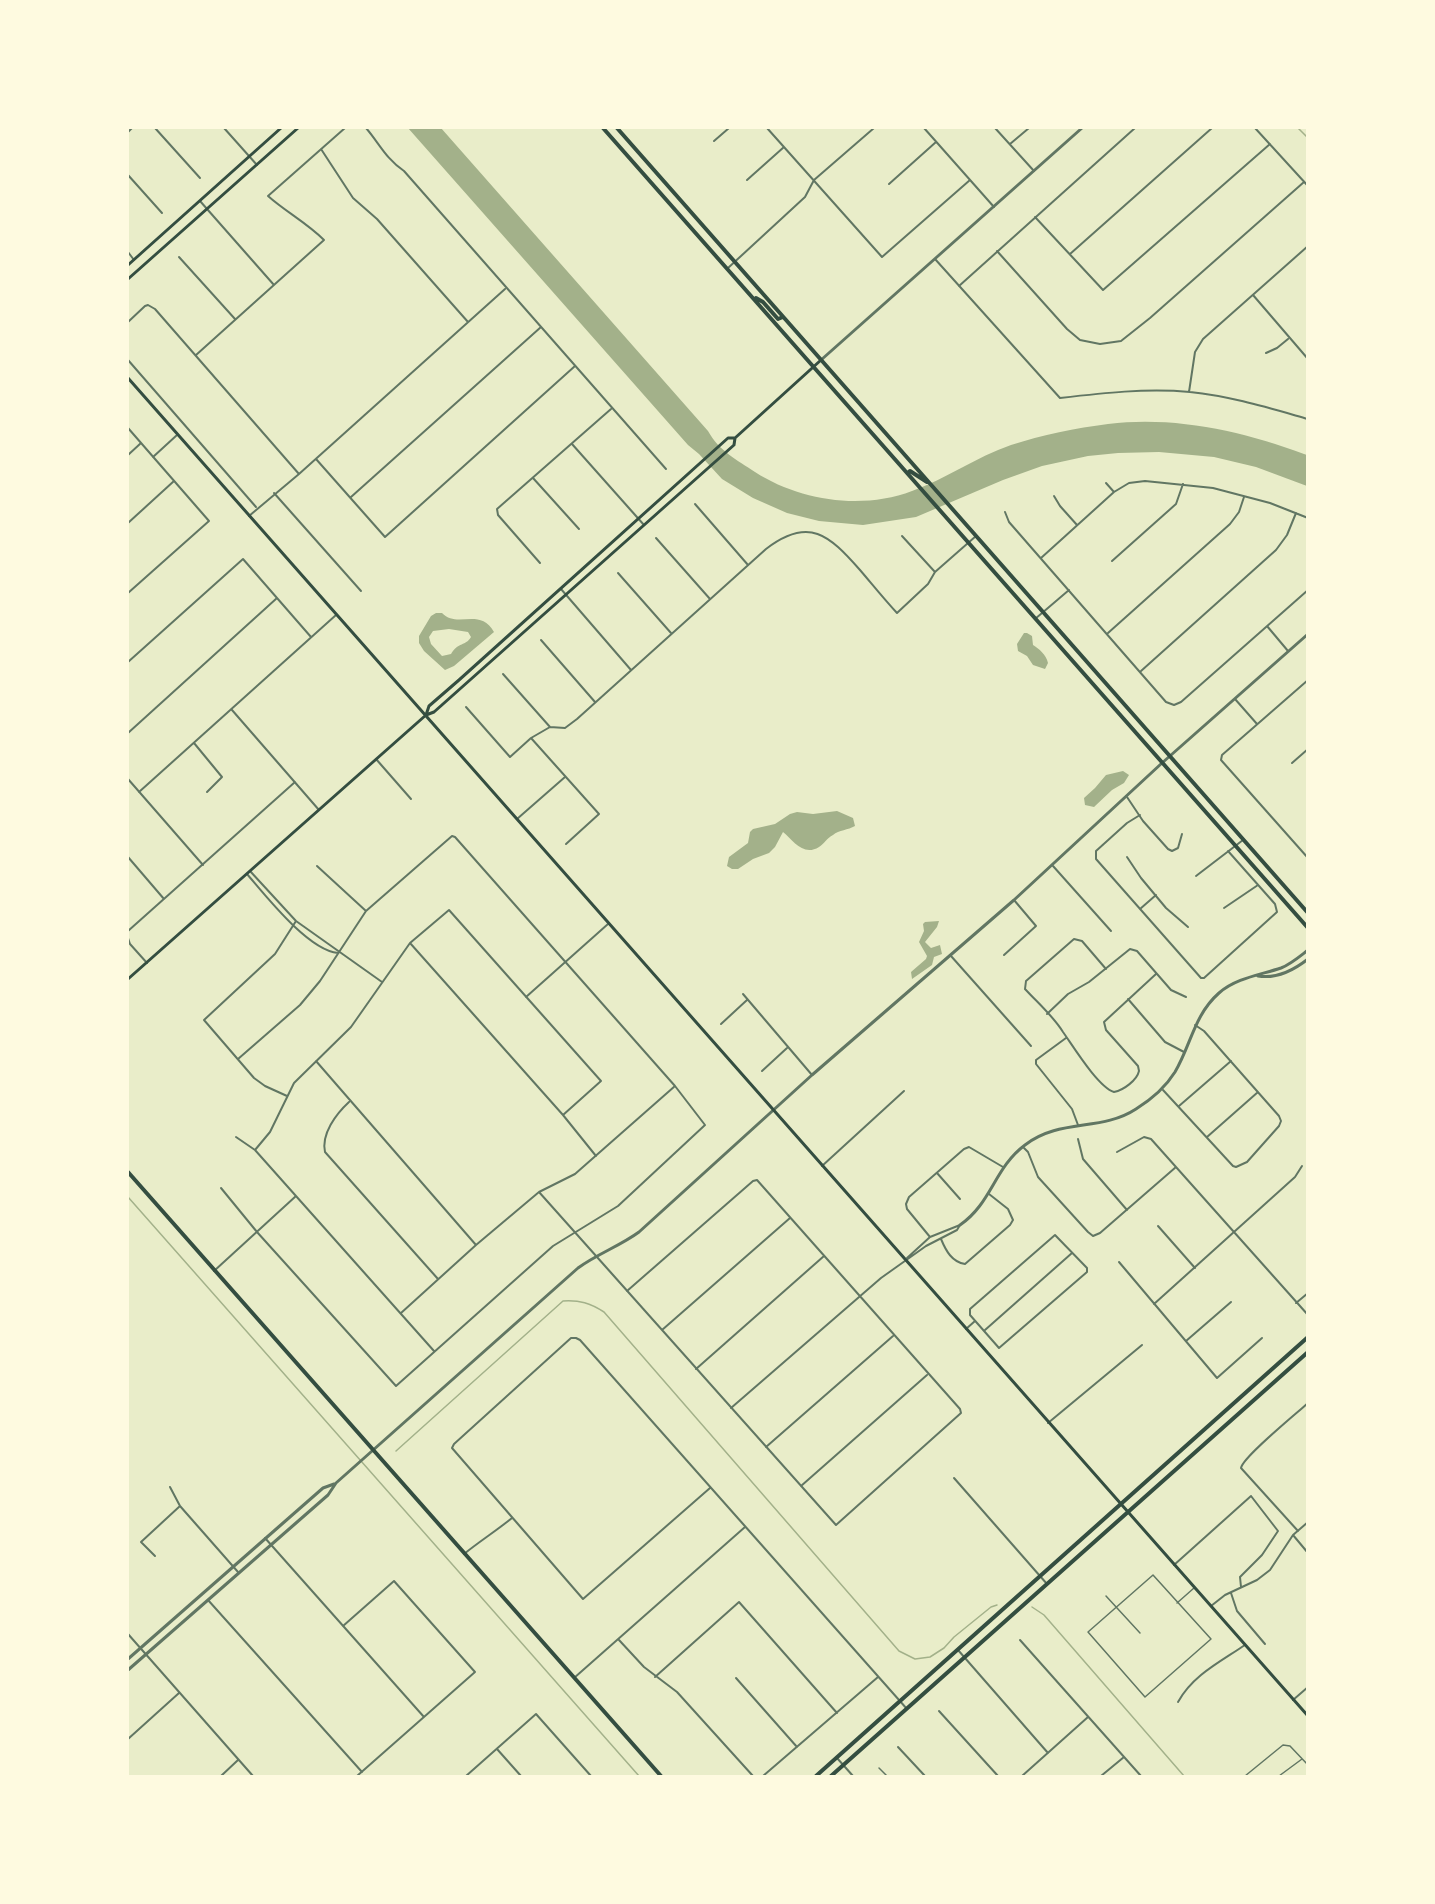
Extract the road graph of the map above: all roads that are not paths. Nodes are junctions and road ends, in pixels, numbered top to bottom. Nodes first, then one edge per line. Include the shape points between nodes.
1 (132, 128) edge
2 (155, 128) edge
3 (224, 128) edge
4 (281, 128) edge
5 (298, 128) edge
6 (345, 128) edge
7 (366, 128) edge
8 (603, 128) edge
9 (616, 128) edge
10 (729, 128) edge
11 (767, 128) edge
12 (874, 128) edge
13 (924, 128) edge
14 (995, 128) edge
15 (1029, 128) edge
16 (1082, 128) edge
17 (1134, 128) edge
18 (1212, 128) edge
19 (1255, 128) edge
20 (128, 132) edge
21 (714, 141) dead end
22 (936, 142) junction
23 (1010, 144) junction
24 (1270, 144) junction
25 (784, 147) junction
26 (321, 149) junction
27 (249, 156) junction
28 (257, 165) junction
29 (1034, 171) junction
30 (128, 175) edge
31 (200, 178) dead end
32 (747, 180) dead end
33 (814, 180) junction
34 (970, 180) junction
35 (1304, 182) junction
36 (889, 184) dead end
37 (1308, 186) edge
38 (200, 201) junction
39 (994, 207) junction
40 (207, 209) junction
41 (162, 213) dead end
42 (1035, 217) junction
43 (1308, 246) edge
44 (997, 251) junction
45 (128, 252) edge
46 (1070, 254) junction
47 (180, 256) dead end
48 (935, 259) junction
49 (134, 260) junction
50 (735, 261) junction
51 (128, 266) edge
52 (728, 268) junction
53 (128, 279) edge
54 (274, 285) junction
55 (959, 286) junction
56 (506, 288) junction
57 (1252, 295) junction
58 (753, 297) junction
59 (783, 317) junction
60 (235, 319) junction
61 (128, 321) edge
62 (468, 322) junction
63 (541, 327) junction
64 (1289, 338) junction
65 (1266, 353) dead end
66 (196, 355) junction
67 (1308, 359) edge
68 (128, 360) edge
69 (821, 360) junction
70 (576, 366) junction
71 (815, 366) junction
72 (128, 378) edge
73 (1189, 392) junction
74 (612, 408) junction
75 (1308, 419) edge
76 (128, 428) edge
77 (177, 435) junction
78 (735, 438) junction
79 (141, 443) junction
80 (572, 444) junction
81 (895, 445) junction
82 (888, 450) junction
83 (128, 455) edge
84 (153, 457) junction
85 (316, 459) junction
86 (666, 469) dead end
87 (908, 473) junction
88 (299, 474) junction
89 (532, 478) junction
90 (174, 481) junction
91 (1106, 483) dead end
92 (930, 484) junction
93 (1183, 484) junction
94 (1114, 492) junction
95 (274, 493) junction
96 (1054, 496) dead end
97 (1245, 496) junction
98 (351, 497) junction
99 (695, 504) dead end
100 (257, 508) junction
101 (1005, 512) dead end
102 (1296, 513) junction
103 (249, 516) junction
104 (1308, 518) edge
105 (638, 519) junction
106 (128, 523) edge
107 (644, 525) junction
108 (1077, 525) junction
109 (579, 529) dead end
110 (902, 536) dead end
111 (976, 536) junction
112 (656, 538) dead end
113 (969, 543) junction
114 (1041, 558) junction
115 (1112, 561) dead end
116 (540, 563) dead end
117 (748, 565) junction
118 (935, 572) junction
119 (618, 573) dead end
120 (561, 589) junction
121 (1070, 590) junction
122 (1308, 590) edge
123 (361, 591) dead end
124 (128, 592) edge
125 (567, 595) junction
126 (277, 598) junction
127 (710, 599) junction
128 (1044, 612) junction
129 (336, 615) junction
130 (1035, 619) junction
131 (1267, 626) junction
132 (671, 633) junction
133 (1108, 633) junction
134 (1308, 634) edge
135 (312, 637) junction
136 (541, 640) dead end
137 (1288, 651) junction
138 (128, 662) edge
139 (631, 670) junction
140 (1140, 671) junction
141 (503, 674) dead end
142 (1308, 680) edge
143 (1235, 699) junction
144 (595, 702) junction
145 (465, 707) dead end
146 (231, 710) junction
147 (426, 715) junction
148 (1257, 724) junction
149 (550, 728) junction
150 (128, 733) edge
151 (531, 738) junction
152 (194, 742) junction
153 (1308, 749) edge
154 (1170, 757) junction
155 (376, 759) junction
156 (1293, 763) dead end
157 (1162, 764) junction
158 (565, 777) junction
159 (128, 779) edge
160 (295, 782) junction
161 (139, 792) junction
162 (207, 792) dead end
163 (1127, 797) junction
164 (411, 799) dead end
165 (319, 810) junction
166 (1140, 815) junction
167 (517, 819) junction
168 (1182, 834) dead end
169 (1243, 840) junction
170 (566, 844) dead end
171 (1236, 846) junction
172 (1228, 851) junction
173 (128, 857) edge
174 (1127, 857) dead end
175 (1308, 858) edge
176 (203, 865) junction
177 (317, 866) dead end
178 (1053, 866) junction
179 (250, 871) junction
180 (247, 874) junction
181 (1196, 876) dead end
182 (1258, 885) junction
183 (1156, 896) junction
184 (165, 898) junction
185 (1014, 900) junction
186 (1224, 908) dead end
187 (1140, 909) junction
188 (366, 911) junction
189 (1308, 913) edge
190 (296, 921) junction
191 (608, 924) junction
192 (293, 926) junction
193 (1188, 927) dead end
194 (1308, 928) edge
195 (128, 931) edge
196 (1111, 931) dead end
197 (128, 938) edge
198 (410, 943) junction
199 (1308, 950) edge
200 (338, 953) junction
201 (950, 955) junction
202 (1004, 955) dead end
203 (1308, 960) edge
204 (565, 962) junction
205 (147, 963) junction
206 (1106, 969) junction
207 (1156, 974) junction
208 (1256, 976) junction
209 (128, 979) edge
210 (382, 982) junction
211 (743, 994) dead end
212 (526, 997) junction
213 (1186, 997) dead end
214 (1128, 999) junction
215 (747, 1000) junction
216 (1047, 1014) junction
217 (721, 1024) dead end
218 (1195, 1025) junction
219 (1066, 1038) junction
220 (1031, 1046) dead end
221 (787, 1047) junction
222 (1184, 1052) junction
223 (238, 1059) junction
224 (316, 1061) junction
225 (1231, 1061) junction
226 (762, 1071) dead end
227 (812, 1075) junction
228 (675, 1086) junction
229 (1162, 1090) junction
230 (904, 1091) dead end
231 (1258, 1092) junction
232 (287, 1096) junction
233 (349, 1102) junction
234 (1179, 1106) junction
235 (773, 1111) junction
236 (563, 1116) junction
237 (1078, 1125) junction
238 (236, 1137) dead end
239 (1207, 1137) junction
240 (1078, 1139) dead end
241 (1023, 1146) junction
242 (255, 1150) junction
243 (1118, 1152) dead end
244 (596, 1156) junction
245 (822, 1166) junction
246 (1302, 1166) dead end
247 (1003, 1167) junction
248 (1176, 1167) junction
249 (128, 1172) edge
250 (937, 1173) junction
251 (221, 1188) dead end
252 (539, 1192) junction
253 (989, 1194) junction
254 (296, 1196) junction
255 (960, 1199) dead end
256 (1127, 1210) junction
257 (790, 1218) junction
258 (960, 1225) junction
259 (1158, 1226) dead end
260 (257, 1232) junction
261 (573, 1232) junction
262 (1235, 1233) junction
263 (930, 1237) junction
264 (941, 1239) junction
265 (476, 1245) junction
266 (1072, 1253) junction
267 (824, 1256) junction
268 (596, 1257) junction
269 (905, 1260) junction
270 (1119, 1262) dead end
271 (1195, 1268) junction
272 (214, 1270) junction
273 (438, 1279) junction
274 (627, 1290) junction
275 (1308, 1293) edge
276 (859, 1296) junction
277 (1231, 1302) dead end
278 (1296, 1303) junction
279 (1154, 1304) junction
280 (401, 1313) junction
281 (1308, 1315) edge
282 (975, 1321) junction
283 (966, 1329) junction
284 (662, 1330) junction
285 (984, 1331) junction
286 (894, 1335) junction
287 (1308, 1337) edge
288 (1262, 1338) dead end
289 (1186, 1341) junction
290 (1142, 1346) dead end
291 (434, 1351) junction
292 (1308, 1352) edge
293 (696, 1369) junction
294 (928, 1375) junction
295 (1308, 1403) edge
296 (731, 1408) junction
297 (1048, 1422) junction
298 (766, 1447) junction
299 (373, 1450) junction
300 (1180, 1451) junction
301 (1187, 1459) junction
302 (954, 1478) dead end
303 (336, 1483) junction
304 (801, 1486) junction
305 (170, 1487) dead end
306 (710, 1488) junction
307 (1121, 1504) junction
308 (180, 1506) junction
309 (1128, 1512) junction
310 (512, 1518) junction
311 (1308, 1522) edge
312 (745, 1527) junction
313 (1298, 1531) junction
314 (1293, 1535) junction
315 (265, 1538) junction
316 (270, 1544) junction
317 (1308, 1553) edge
318 (464, 1554) junction
319 (155, 1556) dead end
320 (233, 1565) junction
321 (1174, 1565) junction
322 (238, 1572) junction
323 (1039, 1575) junction
324 (1047, 1584) junction
325 (1194, 1587) junction
326 (1241, 1587) junction
327 (1231, 1593) junction
328 (1106, 1596) dead end
329 (207, 1599) junction
330 (1177, 1603) junction
331 (1211, 1606) junction
332 (1116, 1607) junction
333 (343, 1626) junction
334 (1140, 1633) dead end
335 (128, 1634) edge
336 (618, 1640) junction
337 (1020, 1640) dead end
338 (1265, 1644) dead end
339 (1245, 1645) junction
340 (140, 1648) junction
341 (958, 1650) junction
342 (146, 1654) junction
343 (965, 1658) junction
344 (128, 1659) edge
345 (128, 1670) edge
346 (655, 1677) junction
347 (878, 1677) junction
348 (574, 1678) junction
349 (736, 1678) dead end
350 (1308, 1687) edge
351 (179, 1693) junction
352 (1293, 1700) junction
353 (900, 1701) junction
354 (1178, 1702) dead end
355 (907, 1709) junction
356 (939, 1711) dead end
357 (837, 1713) junction
358 (1308, 1716) edge
359 (424, 1717) junction
360 (1088, 1717) junction
361 (128, 1738) edge
362 (797, 1747) junction
363 (898, 1747) dead end
364 (497, 1749) junction
365 (1048, 1753) junction
366 (1124, 1756) junction
367 (837, 1758) junction
368 (1302, 1759) junction
369 (239, 1760) junction
370 (1308, 1765) edge
371 (843, 1766) junction
372 (879, 1768) dead end
373 (362, 1772) junction
374 (220, 1776) edge
375 (253, 1776) edge
376 (357, 1776) edge
377 (466, 1776) edge
378 (521, 1776) edge
379 (591, 1776) edge
380 (661, 1776) edge
381 (753, 1776) edge
382 (763, 1776) edge
383 (816, 1776) edge
384 (831, 1776) edge
385 (853, 1776) edge
386 (887, 1776) edge
387 (925, 1776) edge
388 (998, 1776) edge
389 (1022, 1776) edge
390 (1101, 1776) edge
391 (1142, 1776) edge
392 (1245, 1776) edge
393 (1279, 1776) edge

1 - 20 street
2 - 31 street
3 - 27 street
4 - 27 main road
5 - 28 main road
6 - 26 street
7 - 56 street via 387,157 404,171
8 - 52 main road
9 - 50 main road
10 - 21 street
11 - 25 street
12 - 33 street
13 - 22 street
14 - 23 street
15 - 23 street
16 - 29 street
17 - 42 street
18 - 46 street
19 - 24 street
22 - 34 street
22 - 36 street
23 - 29 street
24 - 35 street
24 - 46 street via 1103,290
25 - 32 street
25 - 33 street
26 - 54 street via 268,196 324,240
26 - 62 street via 353,198 377,219
27 - 28 street
27 - 38 main road
28 - 40 main road
29 - 39 street
30 - 41 street
33 - 34 street via 882,257
33 - 50 street via 805,197
34 - 39 street
35 - 37 street
35 - 44 street via 1121,341 1100,344 1080,340
38 - 40 street
38 - 49 main road
39 - 48 street
40 - 53 main road
40 - 54 street
42 - 44 street
42 - 46 street
43 - 57 street
44 - 55 street
45 - 49 street
47 - 60 street
48 - 55 street
48 - 69 street
49 - 51 main road
50 - 52 street
50 - 59 main road
52 - 58 main road
54 - 60 street
55 - 73 street via 1060,398 1108,392
56 - 62 street
56 - 63 street
57 - 64 street
57 - 73 street via 1199,345
58 - 59 main road via 778,319
58 - 71 main road
59 - 69 main road
60 - 66 street
61 - 66 street via 148,305
62 - 85 street
63 - 70 street
63 - 98 street
64 - 65 street
64 - 67 street
66 - 88 street
68 - 100 street
69 - 71 main road
69 - 81 main road
70 - 74 street
70 - 98 street via 385,537
71 - 78 main road
71 - 82 main road
72 - 77 main road
73 - 75 street via 1248,402
74 - 80 street
74 - 86 street
76 - 79 street
77 - 84 street
77 - 103 main road
78 - 105 main road via 729,438
78 - 107 main road via 734,445
79 - 83 street
79 - 84 street
80 - 89 street
80 - 105 street
81 - 82 main road
81 - 92 main road
82 - 87 main road
84 - 90 street
85 - 88 street
85 - 98 street
87 - 92 main road via 914,472
87 - 113 main road
88 - 95 street
89 - 109 street
89 - 116 street via 496,512
90 - 106 street
90 - 124 street via 209,521
91 - 94 street
92 - 111 main road
93 - 94 street via 1145,481 1129,483
93 - 97 street
93 - 115 street via 1176,504
94 - 108 street
95 - 100 street
95 - 123 street
96 - 108 street
97 - 102 street
97 - 133 street via 1230,524
99 - 117 street
100 - 103 street
101 - 114 street via 1009,522
102 - 104 street
102 - 140 street via 1276,550
103 - 129 main road
105 - 107 street
105 - 120 main road
107 - 125 main road
108 - 114 street
110 - 118 street
111 - 113 street
111 - 128 main road
112 - 127 street
113 - 118 street
113 - 130 main road
114 - 121 street
117 - 118 street via 782,536 797,532 825,536 838,545 897,613 928,584
117 - 127 street
119 - 132 street
120 - 125 street
120 - 147 main road via 429,706
121 - 128 street
121 - 133 street
122 - 131 street
125 - 139 street
125 - 147 main road via 435,712
126 - 135 street
126 - 138 street via 243,559
126 - 150 street
127 - 132 street
128 - 130 street
128 - 154 main road
129 - 135 street
129 - 147 main road
130 - 157 main road
131 - 137 street
131 - 140 street via 1174,705 1166,702
132 - 139 street
133 - 140 street
134 - 137 street
135 - 146 street
136 - 144 street
137 - 143 street
139 - 144 street
141 - 149 street
142 - 148 street
143 - 148 street
143 - 154 street
144 - 149 street via 565,728
145 - 151 street via 510,757
146 - 152 street
146 - 160 street
147 - 155 main road
147 - 167 main road
148 - 175 street via 1221,760
149 - 151 street
151 - 158 street
152 - 161 street
152 - 162 street via 222,777
153 - 156 street
154 - 157 street
154 - 169 main road
155 - 164 street
155 - 165 main road
157 - 163 street
157 - 171 main road
158 - 167 street
158 - 170 street via 599,814
159 - 161 street
160 - 165 street
160 - 176 street
161 - 176 street
163 - 166 street
163 - 178 street
165 - 179 main road
166 - 168 street via 1168,849 1178,848
166 - 187 street via 1095,855
167 - 191 main road
169 - 171 street
169 - 189 main road
171 - 172 street
171 - 194 main road
172 - 181 street
172 - 182 street
173 - 184 street
174 - 183 street
176 - 184 street
177 - 188 street
178 - 185 street
178 - 196 street
179 - 180 main road
179 - 190 street
180 - 192 street
180 - 205 main road
182 - 186 street
182 - 187 street via 1277,912 1201,978
183 - 187 street
183 - 193 street
184 - 195 street
185 - 201 street
185 - 202 street via 1036,926
188 - 200 street
188 - 204 street via 452,836
190 - 192 street
190 - 200 street
191 - 204 street
191 - 235 main road
192 - 200 street via 330,952
192 - 223 street via 275,954 204,1020
197 - 205 street
198 - 210 street
198 - 212 street via 449,910
198 - 236 street
199 - 208 street via 1288,964
200 - 210 street
200 - 223 street via 300,1005
201 - 220 street
201 - 227 street
203 - 208 street via 1286,972
204 - 212 street
204 - 228 street
205 - 209 main road
206 - 207 street via 1130,949 1137,951
206 - 216 street via 1068,994
206 - 216 street via 1082,941 1074,939 1026,981 1025,989
207 - 213 street via 1171,990
207 - 214 street
208 - 218 street via 1237,981 1219,993
210 - 224 street via 351,1027
211 - 215 street
212 - 236 street via 600,1082
214 - 219 street via 1104,1025 1140,1071 1114,1092
214 - 222 street via 1165,1042
215 - 217 street
215 - 221 street
216 - 219 street
218 - 222 street
218 - 225 street
219 - 237 street via 1036,1064 1072,1109
221 - 226 street
221 - 227 street
222 - 229 street
223 - 232 street via 265,1086
224 - 232 street
224 - 233 street
225 - 231 street
225 - 234 street
227 - 235 street
228 - 244 street
228 - 261 street via 705,1125 618,1206
229 - 234 street
229 - 237 street via 1124,1116 1105,1123
230 - 245 street
231 - 239 street
231 - 239 street via 1281,1121 1246,1162 1236,1167 1229,1164
232 - 242 street via 270,1132
233 - 265 street
233 - 273 street via 336,1113 330,1125 325,1152
234 - 239 street
235 - 245 main road
235 - 268 street via 639,1232
236 - 244 street
237 - 241 street via 1042,1134
238 - 242 street
240 - 256 street via 1083,1159
241 - 247 street
241 - 256 street via 1038,1177 1088,1233 1100,1233
242 - 254 street
243 - 248 street via 1144,1137 1151,1139
244 - 252 street via 575,1174
245 - 269 main road
246 - 262 street
247 - 250 street via 969,1147
247 - 253 street
248 - 256 street
248 - 262 street
249 - 272 main road
250 - 255 street
250 - 263 street via 906,1204
251 - 260 street
252 - 261 street
252 - 265 street
253 - 258 street
253 - 264 street via 1008,1209 1013,1220 1010,1225 967,1263 955,1260
254 - 260 street
254 - 280 street
257 - 267 street
257 - 274 street via 757,1180 753,1181
257 - 284 street
258 - 263 street
258 - 264 street
259 - 271 street
260 - 272 street
260 - 291 street via 396,1386
261 - 268 street
261 - 291 street
262 - 271 street
262 - 278 street
263 - 269 street
264 - 269 street
265 - 273 street
266 - 282 street via 1057,1236 1052,1236 970,1309
266 - 285 street
266 - 285 street via 1087,1268 1086,1274 1001,1348
267 - 276 street
267 - 293 street
268 - 274 street
268 - 299 street via 578,1268
269 - 276 street
269 - 283 main road
270 - 279 street
271 - 279 street
272 - 299 main road
273 - 280 street
274 - 284 street
275 - 278 street
276 - 286 street
276 - 296 street
277 - 289 street
278 - 281 street
279 - 289 street
280 - 291 street
282 - 283 street
282 - 285 street
283 - 297 main road
284 - 293 street
286 - 294 street
286 - 298 street
287 - 300 main road
288 - 289 street via 1217,1378
290 - 297 street
292 - 301 main road
293 - 296 street
294 - 304 street
294 - 304 street via 961,1411 959,1415 836,1525
295 - 313 street via 1241,1468
296 - 298 street
297 - 307 main road
298 - 304 street
299 - 303 street
299 - 318 main road
300 - 301 main road
300 - 307 main road
301 - 309 main road
302 - 323 street
303 - 315 street via 323,1488
303 - 316 street via 328,1495
305 - 308 street
306 - 310 street via 583,1599
306 - 310 street via 576,1338 571,1338 452,1448
306 - 312 street
307 - 309 main road
307 - 323 main road
308 - 319 street via 141,1542
308 - 320 street
309 - 321 main road
309 - 324 main road
310 - 318 street
311 - 313 street
312 - 336 street
312 - 347 street
313 - 314 street
314 - 317 street
314 - 326 street via 1270,1570
315 - 316 street
315 - 320 street
316 - 322 street
316 - 333 street
318 - 348 main road
320 - 322 street
320 - 340 street
321 - 325 main road
321 - 326 street via 1251,1496 1278,1531 1240,1577
322 - 329 street
323 - 324 street
323 - 341 main road
324 - 343 main road
325 - 330 lane
325 - 331 main road
326 - 327 street
327 - 331 street
327 - 338 street via 1236,1611
328 - 332 lane
329 - 342 street
329 - 373 street
330 - 332 lane via 1153,1575
330 - 332 lane via 1210,1639 1145,1697 1088,1632
331 - 339 main road
332 - 334 lane
333 - 359 street
333 - 359 street via 394,1581 475,1672
335 - 340 street
336 - 346 street
336 - 348 street
337 - 360 street
339 - 352 main road
339 - 354 street via 1215,1663 1187,1687
340 - 342 street
340 - 344 street
341 - 343 street
341 - 353 main road
342 - 345 street
342 - 351 street
343 - 355 main road
343 - 365 street
346 - 357 street via 739,1602
346 - 381 street via 677,1692
347 - 353 street
347 - 357 street
348 - 380 main road
349 - 362 street
350 - 352 street
351 - 361 street
351 - 369 street
352 - 358 main road
353 - 355 street
353 - 367 main road
355 - 371 main road
356 - 388 street
357 - 362 street
359 - 373 street
360 - 365 street
360 - 366 street
362 - 382 street
363 - 387 street
364 - 377 street
364 - 378 street
364 - 379 street via 536,1714
365 - 389 street
366 - 390 street
366 - 391 street
367 - 371 street
367 - 383 main road
368 - 370 lane
368 - 392 lane via 1290,1746 1283,1745
368 - 393 lane
369 - 374 street
369 - 375 street
371 - 384 main road
371 - 385 street
372 - 386 lane
373 - 376 street

